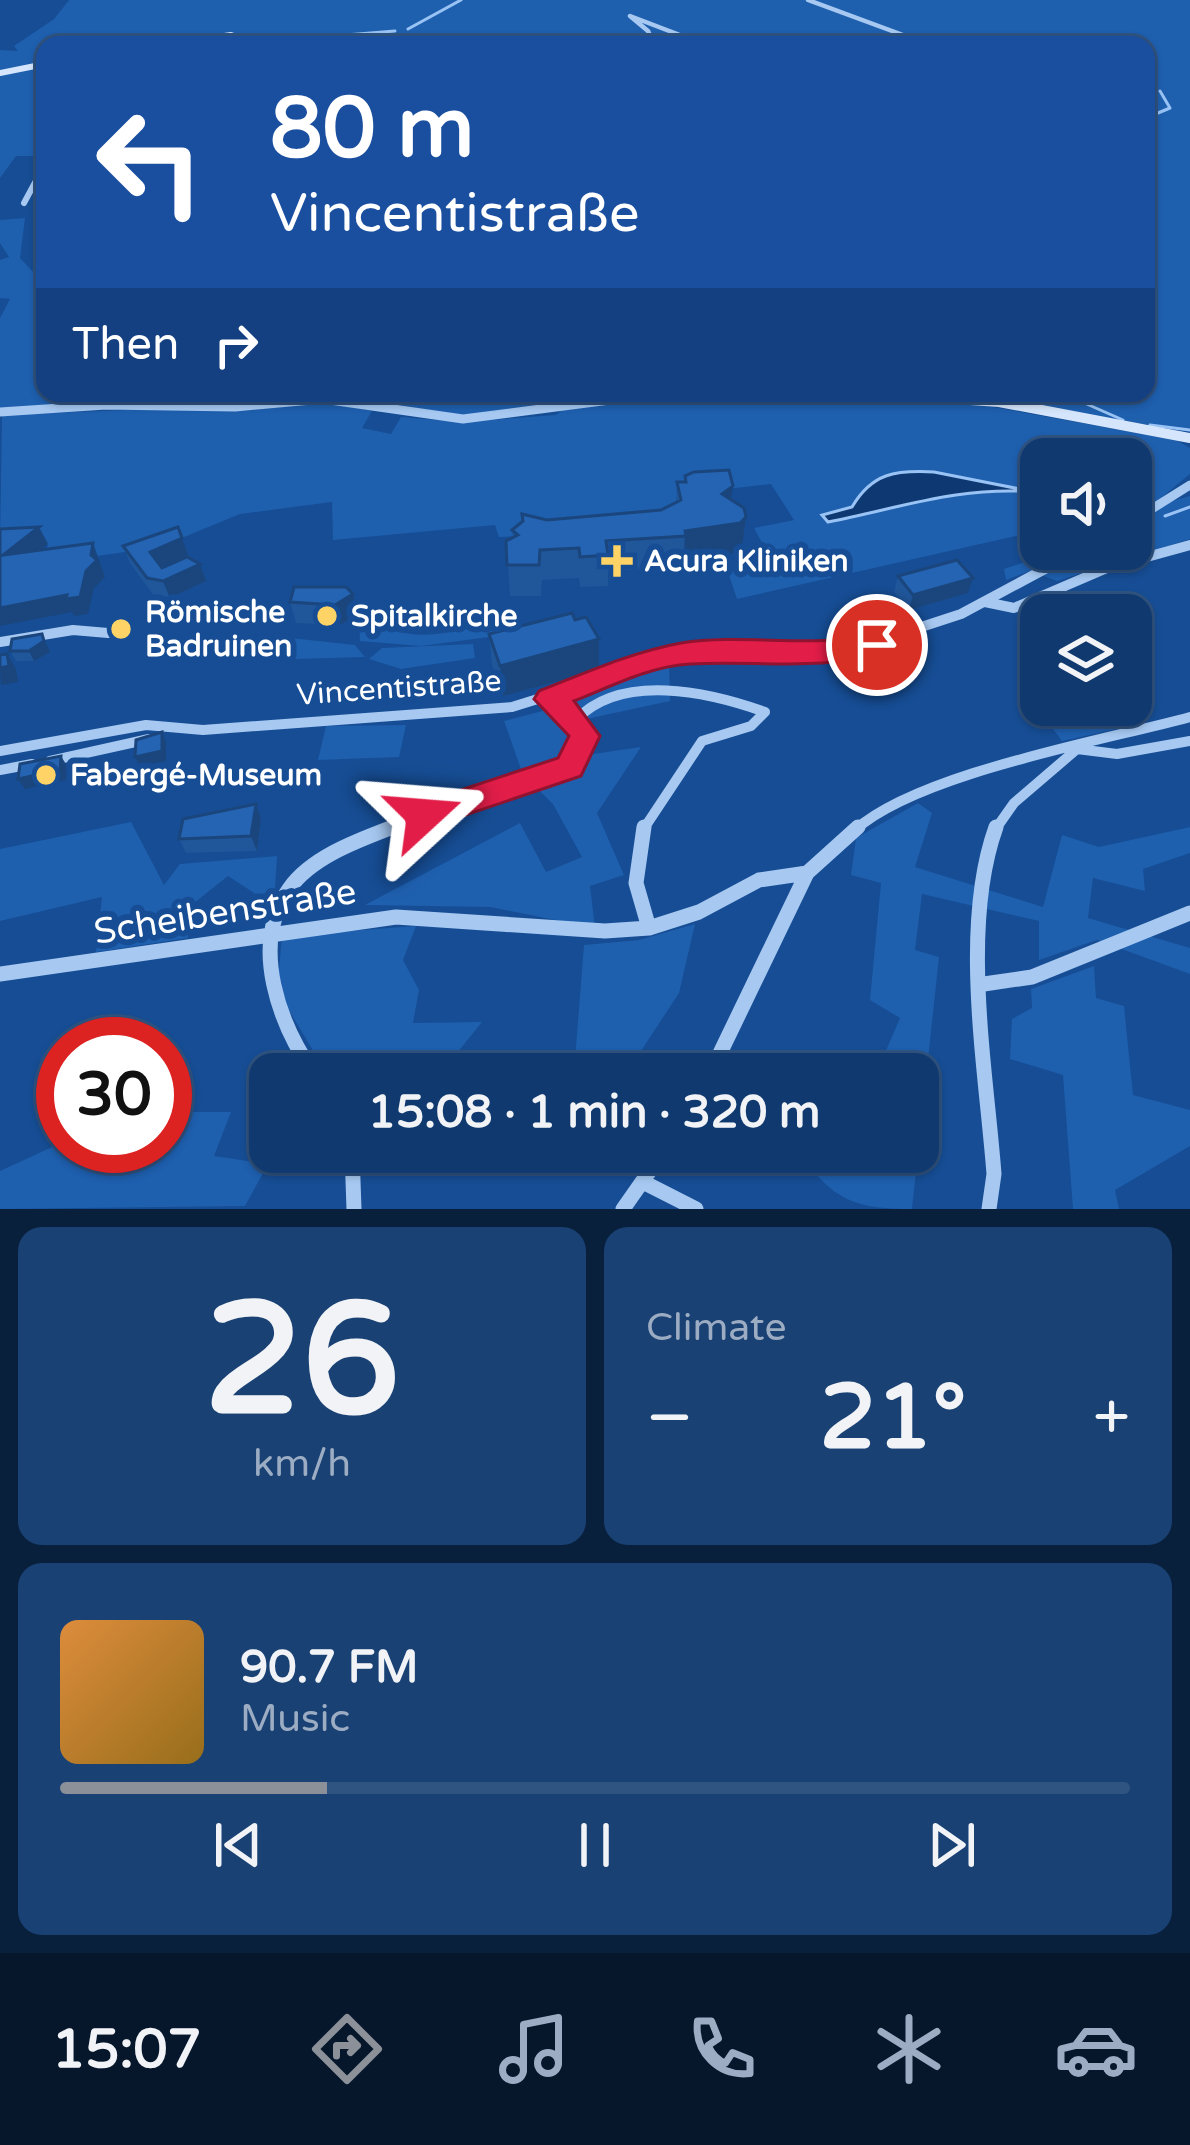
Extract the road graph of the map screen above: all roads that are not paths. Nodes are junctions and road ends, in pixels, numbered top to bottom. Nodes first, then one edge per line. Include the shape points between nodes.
1 (808, 0) edge
2 (650, 36) edge
3 (682, 36) edge
4 (906, 36) edge
5 (36, 66) edge
6 (0, 73) edge
7 (36, 185) edge
8 (33, 192) junction
9 (36, 193) edge
10 (24, 202) dead end
11 (289, 402) edge
12 (343, 402) edge
13 (594, 402) edge
14 (982, 402) edge
15 (0, 412) edge
16 (1190, 438) edge
17 (1190, 485) edge
18 (1152, 509) edge
19 (1190, 544) edge
20 (1044, 570) edge
21 (985, 602) junction
22 (108, 634) dead end
23 (3, 641) edge
24 (0, 661) edge
25 (549, 699) junction
26 (1190, 717) edge
27 (576, 720) junction
28 (160, 730) junction
29 (1190, 741) edge
30 (1077, 749) junction
31 (0, 752) edge
32 (0, 770) edge
33 (807, 873) junction
34 (1190, 913) edge
35 (649, 928) junction
36 (275, 933) junction
37 (0, 974) edge
38 (984, 984) junction
39 (299, 1053) edge
40 (720, 1053) edge
41 (353, 1173) edge
42 (649, 1173) edge
43 (643, 1183) junction
44 (354, 1209) edge
45 (623, 1209) edge
46 (696, 1209) edge
47 (989, 1209) edge

1 - 4 street
2 - 3 street via 630,16
5 - 6 main road
7 - 8 street
8 - 9 street
8 - 10 street
11 - 15 street
12 - 13 street via 463,419
14 - 16 main road
17 - 18 street
19 - 21 street via 1014,608
20 - 21 street
21 - 25 street, Vincentistraße via 871,647 662,656
22 - 23 street via 73,630
23 - 24 street
25 - 27 street
25 - 28 street, Vincentistraße via 431,716
26 - 30 street
27 - 35 street via 618,694 712,699 765,712 752,725 702,741 700,754 652,809 632,886
27 - 36 street via 585,736 569,767 424,815 309,869 288,889
28 - 31 street, Vincentistraße via 146,725
28 - 32 street via 126,746
29 - 30 street via 1117,754
30 - 33 street via 924,789 872,815
30 - 38 street via 995,827 981,876
33 - 35 street, Scheibenstraße via 759,880
33 - 40 street
34 - 38 street via 1032,977
35 - 36 street, Scheibenstraße via 396,917
36 - 37 street, Scheibenstraße
36 - 39 street via 269,990
38 - 47 street
41 - 44 street
42 - 43 street
43 - 45 street
43 - 46 street

